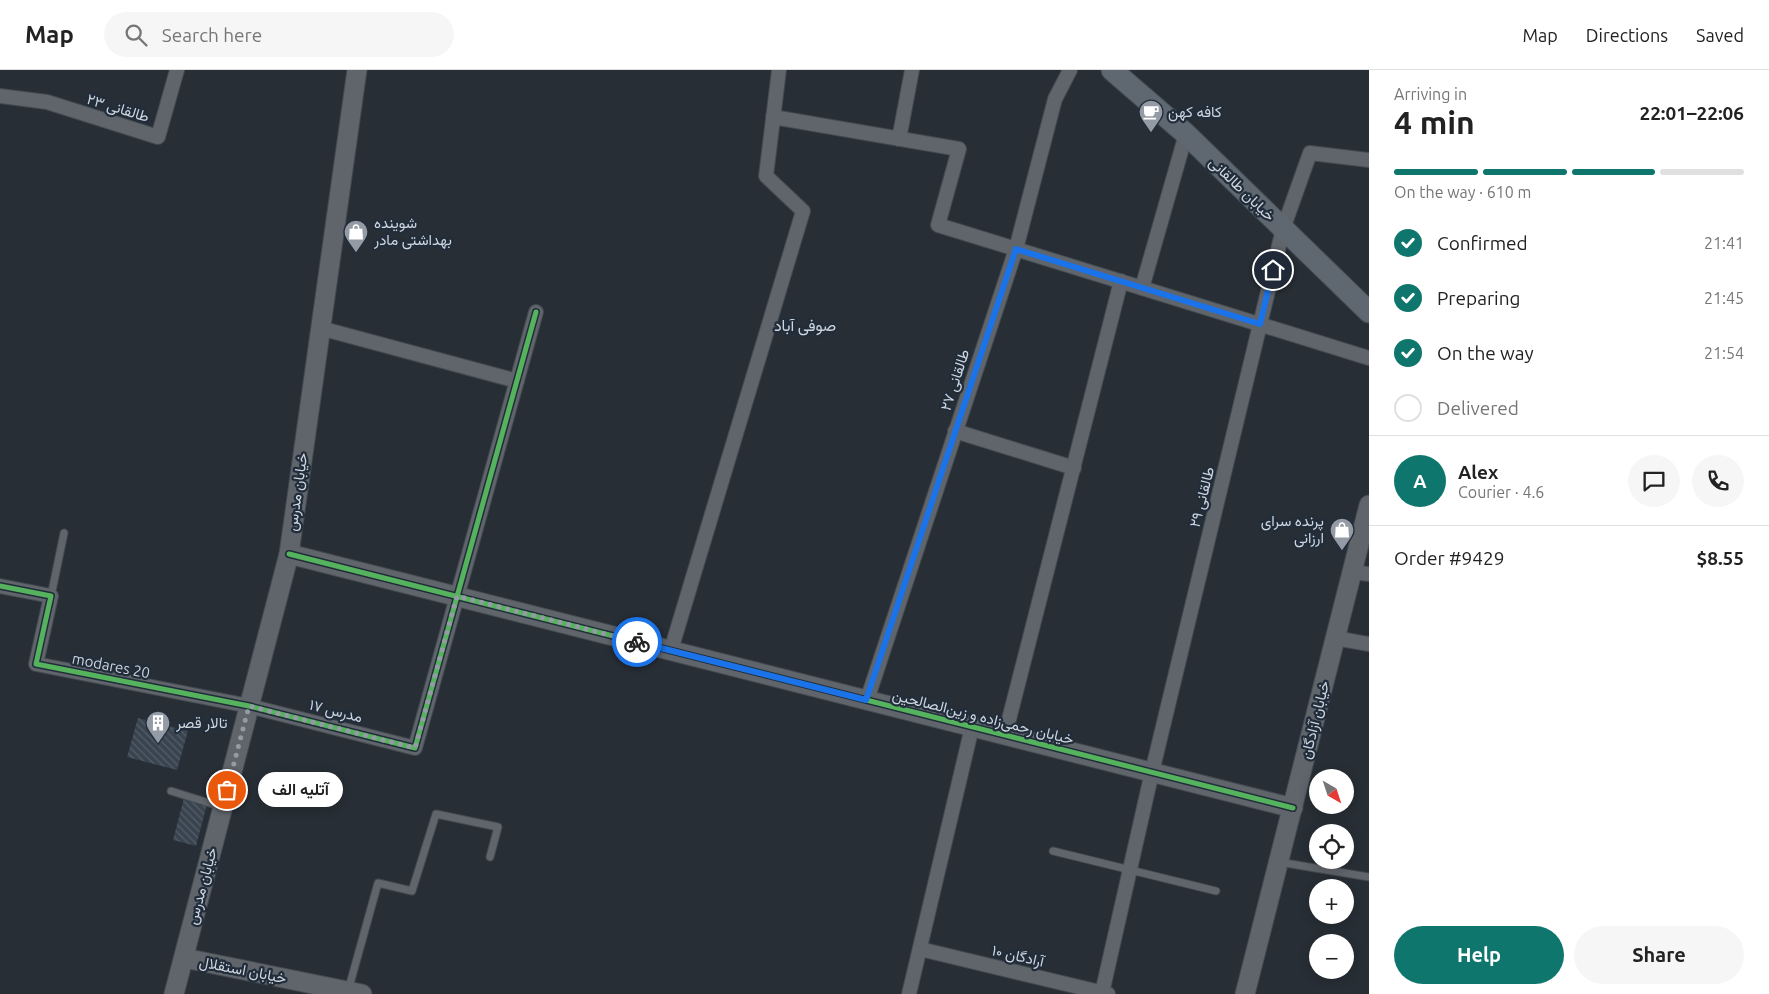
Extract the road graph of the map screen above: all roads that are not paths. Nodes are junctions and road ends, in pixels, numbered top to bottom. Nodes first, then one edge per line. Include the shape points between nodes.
1 (177, 70) edge
2 (357, 70) edge
3 (779, 70) edge
4 (912, 70) edge
5 (1070, 70) edge
6 (1112, 70) edge
7 (0, 96) edge
8 (773, 117) junction
9 (1186, 134) junction
10 (899, 139) junction
11 (1369, 160) edge
12 (1283, 229) junction
13 (1016, 249) junction
14 (1121, 281) junction
15 (1142, 288) junction
16 (536, 312) dead end
17 (1369, 312) edge
18 (1260, 324) junction
19 (320, 328) junction
20 (1369, 358) edge
21 (517, 381) junction
22 (955, 431) junction
23 (1074, 468) junction
24 (1369, 505) edge
25 (64, 533) dead end
26 (288, 554) junction
27 (1360, 573) edge
28 (0, 586) edge
29 (51, 596) junction
30 (457, 596) junction
31 (1335, 638) junction
32 (1369, 644) edge
33 (671, 650) junction
34 (866, 700) junction
35 (249, 706) junction
36 (972, 727) junction
37 (1006, 735) junction
38 (1152, 772) junction
39 (171, 792) dead end
40 (223, 807) junction
41 (1293, 808) junction
42 (1053, 851) dead end
43 (490, 857) dead end
44 (1279, 862) junction
45 (1130, 870) junction
46 (1369, 877) edge
47 (1216, 891) dead end
48 (920, 949) junction
49 (184, 958) junction
50 (355, 993) edge
51 (1105, 993) edge
52 (174, 994) edge
53 (909, 994) edge
54 (1245, 994) edge

1 - 7 street, طالقانی ۲۳ via 158,137 47,102
2 - 19 main road, خیابان مدرس
3 - 8 street
4 - 10 street
5 - 13 street, طالقانی ۲۷ via 1054,99
6 - 9 main road, خیابان طالقانی
8 - 10 street
8 - 33 street via 766,176 803,211
9 - 12 main road, خیابان طالقانی
9 - 15 street
10 - 13 street via 959,149 938,225
11 - 12 street, طالقانی ۲۹ via 1310,153
12 - 17 main road, خیابان طالقانی
12 - 18 street, طالقانی ۲۹
13 - 14 street
13 - 22 street, طالقانی ۲۷
14 - 15 street
14 - 23 street
15 - 18 street
16 - 21 street
18 - 20 street
18 - 38 street, طالقانی ۲۹
19 - 21 street
19 - 26 main road, خیابان مدرس
21 - 30 street
22 - 23 street
22 - 34 street, طالقانی ۲۷
23 - 37 street
24 - 27 main road, خیابان آزادگان
25 - 29 lane
26 - 30 main road, خیابان رحمی‌زاده و زین‌الصالحین
26 - 35 main road, خیابان مدرس
27 - 31 main road, خیابان آزادگان
28 - 29 street
29 - 35 street, modares 20 via 36,664
30 - 33 main road, خیابان رحمی‌زاده و زین‌الصالحین
30 - 35 street, مدرس ۱۷ via 415,748
31 - 32 street
31 - 41 main road, خیابان آزادگان
33 - 34 main road, خیابان رحمی‌زاده و زین‌الصالحین
34 - 36 main road, خیابان رحمی‌زاده و زین‌الصالحین
35 - 40 main road, خیابان مدرس
36 - 37 main road, خیابان رحمی‌زاده و زین‌الصالحین
36 - 48 street
37 - 38 main road, خیابان رحمی‌زاده و زین‌الصالحین
38 - 41 main road, خیابان رحمی‌زاده و زین‌الصالحین
38 - 45 street, طالقانی ۲۹
39 - 40 lane
40 - 49 main road, خیابان مدرس
41 - 44 main road, خیابان آزادگان
42 - 45 lane
43 - 50 lane via 498,827 436,814 412,891 378,883
44 - 46 lane
44 - 54 main road, خیابان آزادگان
45 - 47 lane
45 - 51 street, طالقانی ۲۹
48 - 51 street, آرادگان ۱۰
48 - 53 street
49 - 50 main road, خیابان استقلال
49 - 52 main road, خیابان مدرس

